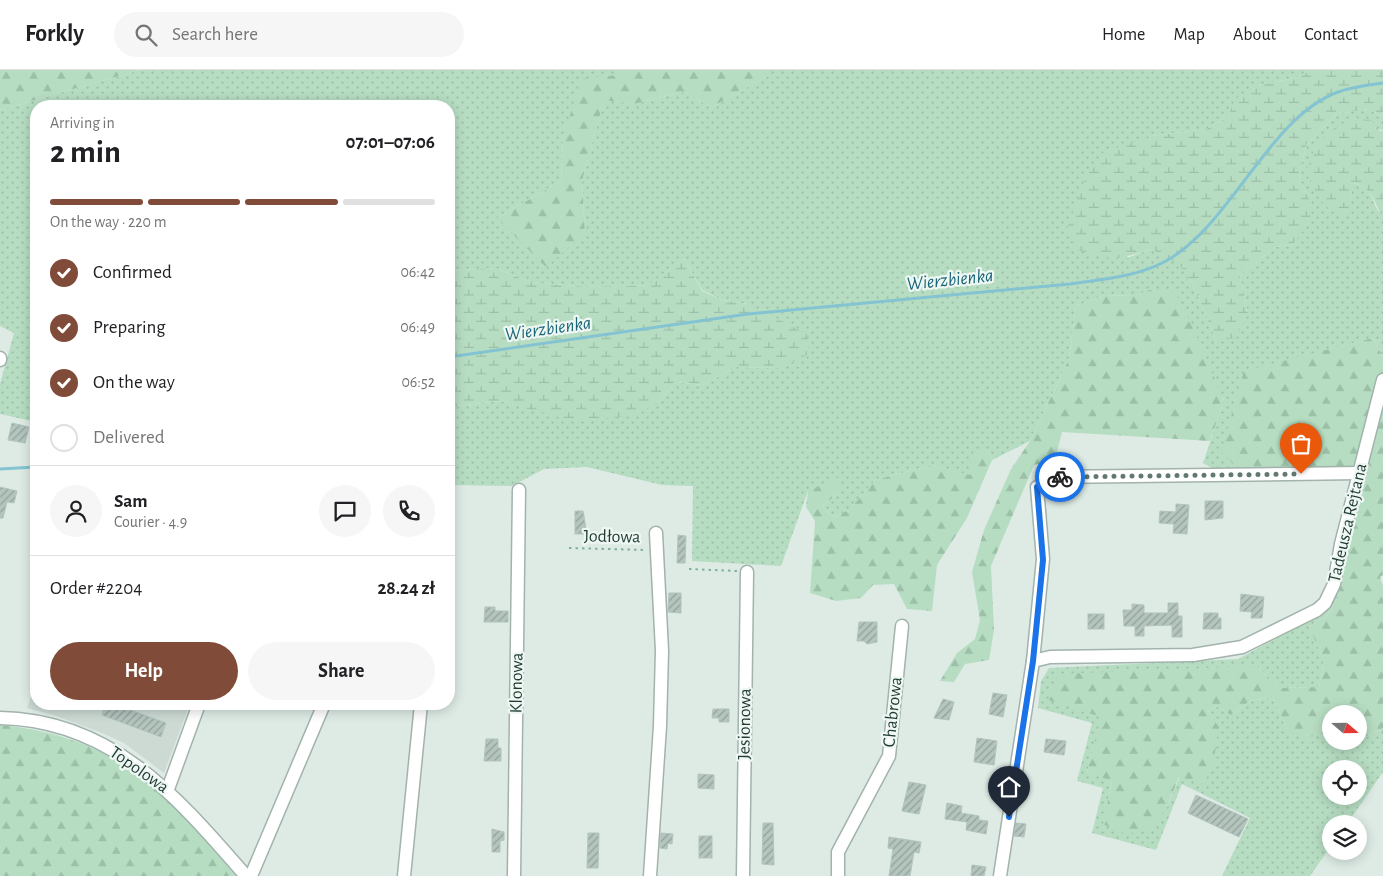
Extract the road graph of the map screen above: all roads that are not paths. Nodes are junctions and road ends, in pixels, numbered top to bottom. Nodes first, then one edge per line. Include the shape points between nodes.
1 (1383, 380) edge
2 (1359, 473) junction
3 (519, 490) dead end
4 (656, 533) dead end
5 (747, 572) road end
6 (902, 626) dead end
7 (1033, 661) junction
8 (198, 710) edge
9 (321, 710) edge
10 (420, 710) edge
11 (0, 718) edge
12 (168, 790) junction
13 (246, 876) edge
14 (251, 876) edge
15 (404, 876) edge
16 (514, 876) edge
17 (650, 876) edge
18 (743, 876) edge
19 (838, 876) edge
20 (1000, 876) edge

1 - 2 street, Tadeusza Rejtana
2 - 7 street, Tadeusza Rejtana via 1334,584 1325,603 1317,610 1242,647 1193,655 1050,657
2 - 7 street via 1053,477 1037,487 1043,560
3 - 16 street, Klonowa
4 - 17 street via 660,726
5 - 18 street, Jesionowa
6 - 19 street, Chabrowa via 889,756 838,852
7 - 20 street
8 - 12 street
9 - 14 street
10 - 15 street
11 - 12 street, Topolowa via 47,724 91,738 129,760
12 - 13 street, Topolowa

